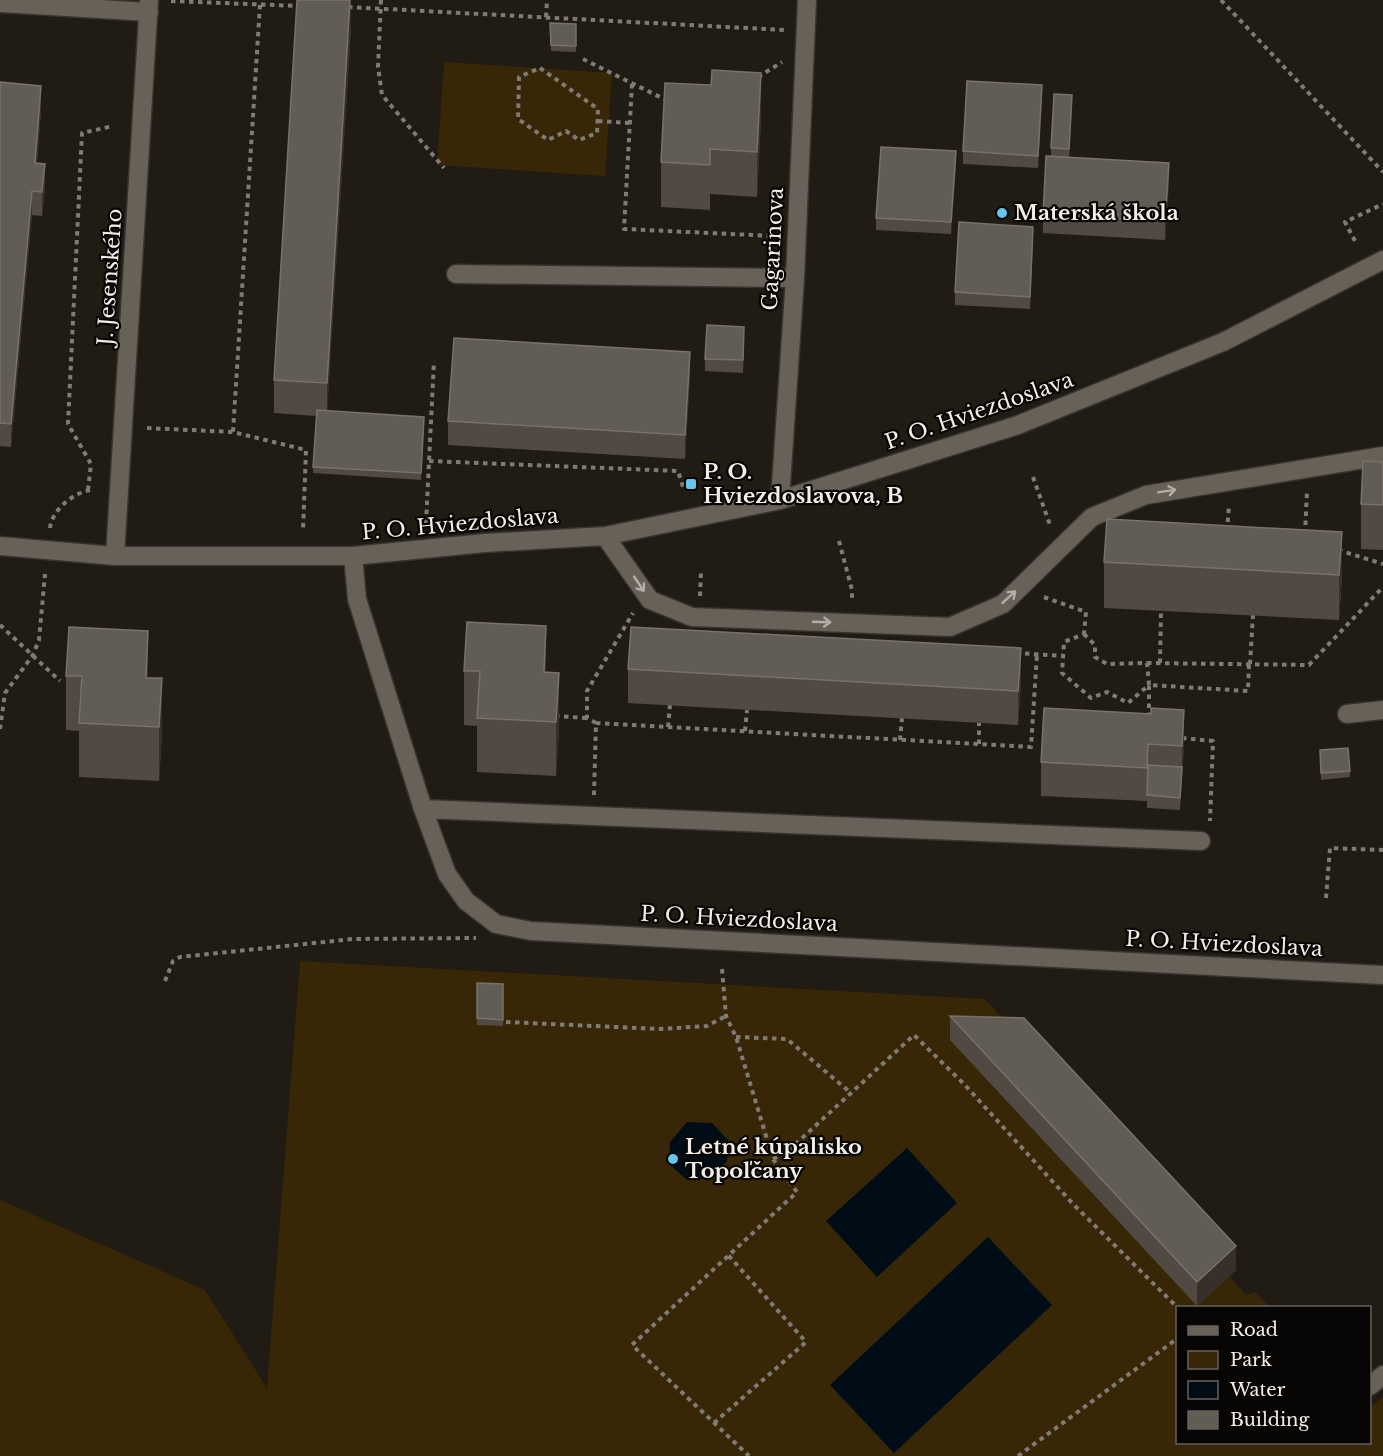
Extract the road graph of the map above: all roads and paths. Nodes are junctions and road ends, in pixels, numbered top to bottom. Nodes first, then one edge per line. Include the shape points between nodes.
1 (381, 0) edge
2 (547, 0) edge
3 (807, 0) edge
4 (1221, 0) edge
5 (171, 1) edge
6 (0, 3) edge
7 (260, 5) junction
8 (149, 6) edge
9 (304, 6) edge
10 (337, 7) edge
11 (382, 8) junction
12 (546, 17) junction
13 (790, 31) dead end
14 (583, 58) dead end
15 (788, 58) dead end
16 (632, 84) junction
17 (747, 84) edge
18 (675, 105) edge
19 (598, 121) junction
20 (630, 123) junction
21 (113, 126) dead end
22 (444, 168) dead end
23 (1383, 172) edge
24 (1383, 204) edge
25 (775, 236) dead end
26 (1355, 241) dead end
27 (1383, 260) edge
28 (456, 274) dead end
29 (795, 278) junction
30 (434, 361) dead end
31 (146, 428) dead end
32 (233, 432) junction
33 (1383, 456) edge
34 (429, 461) junction
35 (1033, 477) dead end
36 (1306, 489) dead end
37 (684, 490) dead end
38 (780, 500) junction
39 (1229, 501) dead end
40 (51, 520) dead end
41 (426, 523) dead end
42 (303, 530) dead end
43 (605, 536) junction
44 (1227, 536) edge
45 (839, 541) dead end
46 (1305, 541) edge
47 (1064, 545) junction
48 (0, 546) edge
49 (1328, 547) edge
50 (115, 556) junction
51 (352, 556) junction
52 (1383, 564) edge
53 (44, 582) dead end
54 (1383, 587) edge
55 (852, 590) dead end
56 (1044, 597) dead end
57 (1161, 611) edge
58 (634, 612) dead end
59 (1253, 615) edge
60 (0, 625) edge
61 (1084, 634) junction
62 (1005, 652) edge
63 (1038, 654) junction
64 (33, 655) junction
65 (1063, 656) junction
66 (1147, 663) junction
67 (1160, 663) junction
68 (1250, 664) junction
69 (60, 681) dead end
70 (1149, 685) junction
71 (670, 705) edge
72 (747, 710) edge
73 (1383, 710) edge
74 (1347, 714) dead end
75 (547, 716) edge
76 (587, 718) junction
77 (902, 718) edge
78 (596, 723) junction
79 (979, 723) edge
80 (1149, 725) edge
81 (668, 727) junction
82 (0, 729) edge
83 (745, 731) junction
84 (1171, 737) edge
85 (900, 740) junction
86 (979, 744) junction
87 (423, 809) junction
88 (594, 817) junction
89 (1201, 841) joint
90 (1383, 850) edge
91 (1326, 898) dead end
92 (477, 938) dead end
93 (722, 969) dead end
94 (1383, 975) edge
95 (165, 981) dead end
96 (726, 1016) junction
97 (506, 1022) edge
98 (736, 1037) junction
99 (851, 1093) junction
100 (773, 1159) junction
101 (728, 1256) junction
102 (1176, 1306) edge
103 (1176, 1339) edge
104 (1383, 1375) edge
105 (1371, 1385) edge
106 (714, 1423) junction
107 (749, 1456) edge
108 (1018, 1456) edge

1 - 11 path
2 - 12 path
3 - 29 street, Gagarinova
4 - 23 path
5 - 7 path
6 - 8 street
7 - 9 path
7 - 32 path
8 - 50 street, J. Jesenského
10 - 11 path
11 - 12 path
11 - 22 path via 378,67 382,95
12 - 13 path
14 - 16 path
15 - 17 path
16 - 18 path
16 - 20 path
19 - 19 path via 597,133 579,141 566,131 548,140 518,119 519,77 540,68 598,109
19 - 20 path
20 - 25 path via 624,229
21 - 40 path via 82,133 68,424 91,464 88,490 75,494
24 - 26 path via 1345,222
27 - 38 street, P. O. Hviezdoslava via 1222,342 1018,425
28 - 29 street
29 - 38 street, Gagarinova
30 - 34 path
31 - 32 path
32 - 42 path via 306,450
47 -> 33 street via 1092,517 1146,495
34 - 37 path via 678,471
34 - 41 path
35 - 47 path via 1049,523
36 - 46 path
38 - 43 street, P. O. Hviezdoslava
39 - 44 path
43 -> 47 street via 650,600 692,617 950,627 1003,604
43 - 51 street, P. O. Hviezdoslava
45 - 55 path
48 - 50 street, P. O. Hviezdoslava
49 - 52 path
50 - 51 street, P. O. Hviezdoslava
51 - 87 street, P. O. Hviezdoslava via 357,599
53 - 64 path via 39,640
54 - 68 path via 1310,665
56 - 61 path via 1086,612
57 - 67 path
58 - 76 path via 587,691
59 - 68 path
60 - 64 path
61 - 65 path via 1064,642
61 - 66 path via 1095,645 1095,657 1107,664
62 - 63 path
63 - 65 path
63 - 86 path via 1031,747
64 - 69 path
64 - 82 path via 5,693
65 - 70 path via 1062,673 1091,698 1107,692 1128,703
66 - 67 path
66 - 70 path
67 - 68 path
68 - 70 path via 1248,691
70 - 80 path
71 - 81 path
72 - 83 path
73 - 74 street
75 - 76 path
76 - 78 path
77 - 85 path
78 - 81 path
78 - 88 path
79 - 86 path
81 - 83 path
83 - 85 path
84 - 89 path via 1213,741 1210,841
85 - 86 path
87 - 88 street
87 - 94 street, P. O. Hviezdoslava via 447,874 466,901 496,924 531,931
88 - 89 street
90 - 91 path via 1330,848
92 - 95 path via 353,939 180,957 172,961
93 - 96 path
96 - 97 path via 707,1026 660,1029
96 - 98 path
98 - 99 path via 787,1039
98 - 100 path
99 - 100 path via 788,1151
99 - 102 path via 914,1035 1074,1205
100 - 101 path via 797,1192
101 - 106 path via 806,1342
101 - 106 path via 632,1345
103 - 108 path
104 - 105 street
106 - 107 path

